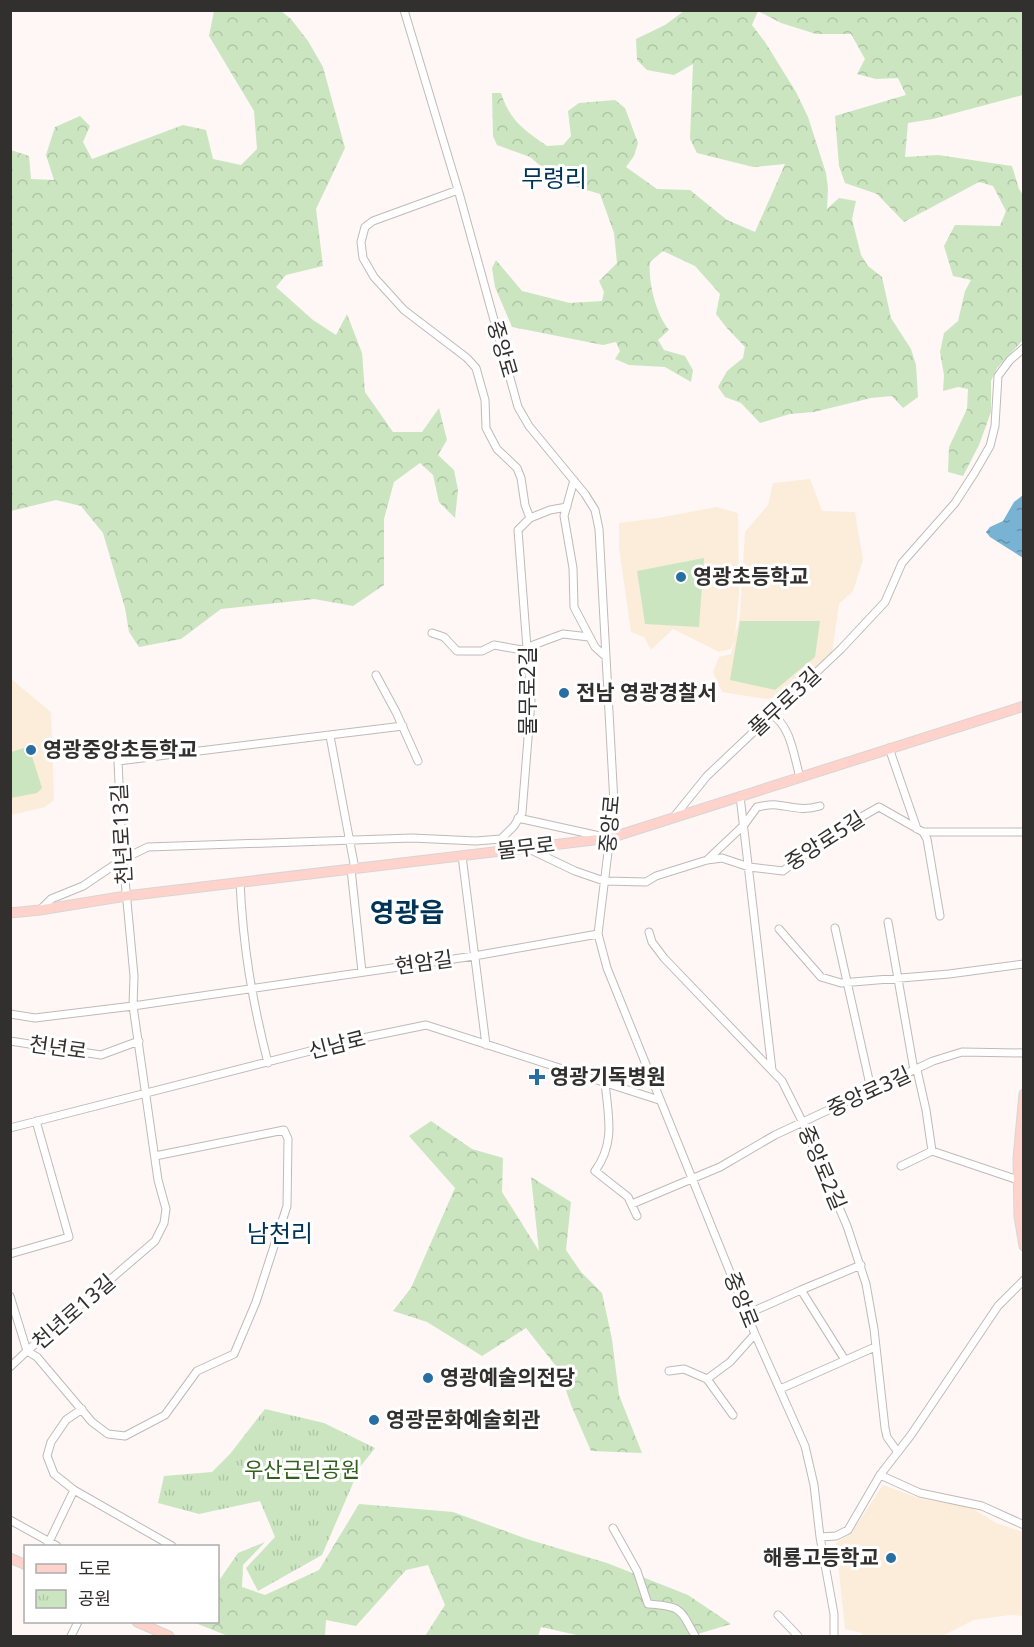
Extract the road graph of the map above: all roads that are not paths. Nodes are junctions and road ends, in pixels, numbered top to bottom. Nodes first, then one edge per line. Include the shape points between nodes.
1 (404, 10) edge
2 (458, 190) junction
3 (1023, 348) edge
4 (574, 480) junction
5 (567, 507) junction
6 (530, 518) junction
7 (432, 633) dead end
8 (589, 637) junction
9 (528, 649) junction
10 (606, 657) junction
11 (376, 675) dead end
12 (1023, 706) edge
13 (771, 715) junction
14 (403, 726) junction
15 (330, 736) junction
16 (889, 748) junction
17 (418, 761) dead end
18 (800, 777) junction
19 (740, 796) junction
20 (820, 806) dead end
21 (518, 818) junction
22 (673, 818) junction
23 (744, 825) junction
24 (920, 830) junction
25 (1023, 832) edge
26 (610, 838) junction
27 (350, 841) junction
28 (527, 848) junction
29 (462, 856) junction
30 (123, 859) junction
31 (707, 860) junction
32 (749, 867) junction
33 (353, 869) junction
34 (604, 881) junction
35 (240, 882) junction
36 (126, 896) junction
37 (40, 910) junction
38 (10, 913) edge
39 (940, 916) dead end
40 (888, 922) dead end
41 (835, 927) dead end
42 (779, 929) dead end
43 (649, 932) dead end
44 (598, 934) junction
45 (474, 956) junction
46 (1023, 964) edge
47 (362, 972) junction
48 (898, 978) junction
49 (847, 982) junction
50 (250, 988) junction
51 (133, 1006) junction
52 (10, 1014) edge
53 (10, 1041) edge
54 (139, 1041) junction
55 (486, 1046) junction
56 (1023, 1053) edge
57 (268, 1063) junction
58 (772, 1070) junction
59 (915, 1070) junction
60 (605, 1082) junction
61 (871, 1089) junction
62 (146, 1092) junction
63 (1023, 1094) edge
64 (659, 1100) junction
65 (36, 1121) junction
66 (803, 1123) junction
67 (10, 1128) edge
68 (932, 1151) junction
69 (155, 1156) junction
70 (901, 1166) dead end
71 (691, 1179) junction
72 (1018, 1180) junction
73 (632, 1204) junction
74 (637, 1216) dead end
75 (1023, 1246) edge
76 (10, 1254) edge
77 (861, 1265) junction
78 (1023, 1281) edge
79 (801, 1290) junction
80 (10, 1296) edge
81 (747, 1314) junction
82 (755, 1334) junction
83 (875, 1347) junction
84 (27, 1351) junction
85 (845, 1360) junction
86 (10, 1366) edge
87 (669, 1371) dead end
88 (707, 1379) junction
89 (780, 1389) junction
90 (82, 1409) junction
91 (733, 1415) dead end
92 (897, 1451) junction
93 (880, 1475) junction
94 (75, 1490) junction
95 (10, 1520) edge
96 (1023, 1525) edge
97 (613, 1528) dead end
98 (820, 1537) junction
99 (48, 1544) edge
100 (170, 1545) edge
101 (10, 1558) edge
102 (24, 1564) edge
103 (778, 1615) dead end
104 (144, 1623) edge
105 (170, 1636) edge
106 (695, 1636) edge
107 (798, 1636) edge
108 (834, 1636) edge

1 - 2 street, 중앙로
2 - 4 street, 중앙로 via 518,407
2 - 6 street via 373,221 365,227 360,242 363,258 374,277 404,310 476,368 485,400 486,428 497,449 517,468
3 - 13 street, 풀무로3길 via 998,376 990,446 955,503 902,563 885,602 874,615
4 - 5 street
4 - 10 street, 중앙로 via 595,510 599,529
5 - 6 street
5 - 8 street via 564,516 573,568 574,607
6 - 9 street, 물무로2길 via 518,530
7 - 9 street via 444,637 457,651 482,651 494,645
8 - 9 street via 563,634
8 - 10 street
9 - 21 street, 물무로2길 via 531,701 522,813
10 - 26 street, 중앙로 via 614,803
11 - 14 street
12 - 16 main road, 물무로
13 - 18 street via 787,733
13 - 22 street, 풀무로3길 via 707,776
14 - 15 street, 천년로13길
14 - 17 street
15 - 27 street
15 - 30 street, 천년로13길 via 118,761
16 - 18 main road, 물무로
16 - 24 street
18 - 19 main road, 물무로
19 - 22 main road, 물무로
19 - 23 street
20 - 23 street via 757,807
21 - 26 street
21 - 27 street via 501,839
22 - 26 main road, 물무로
23 - 31 street
23 - 32 street
24 - 25 street
24 - 32 street, 중앙로5길 via 879,807 831,834 783,871
24 - 39 street via 927,839
26 - 28 main road, 물무로
26 - 34 street, 중앙로
27 - 30 street via 148,847
27 - 33 street
28 - 29 main road, 물무로
28 - 34 street, 중앙로5길
29 - 33 main road, 물무로
29 - 45 street
30 - 36 street, 천년로13길
30 - 37 street via 83,886 51,899
31 - 32 street, 중앙로5길 via 722,858
31 - 34 street, 중앙로5길 via 646,882
32 - 58 street
33 - 35 main road, 물무로
33 - 47 street
34 - 44 street, 중앙로
35 - 36 main road, 물무로
35 - 50 street
36 - 37 main road, 물무로
36 - 51 street, 천년로13길
37 - 38 main road, 물무로
40 - 48 street
41 - 49 street
42 - 49 street via 821,977
43 - 58 street, 중앙로2길 via 664,958
44 - 45 street, 현암길
44 - 64 street, 중앙로
45 - 47 street, 현암길
45 - 55 street
46 - 48 street
47 - 50 street, 현암길
48 - 49 street
48 - 59 street
49 - 61 street
50 - 51 street, 현암길
50 - 57 street
51 - 52 street, 현암길 via 35,1018
51 - 54 street, 천년로13길
53 - 54 street, 천년로 via 101,1055
54 - 62 street, 천년로13길
55 - 57 street, 신남로 via 426,1025
55 - 60 street, 신남로
56 - 59 street, 중앙로3길 via 962,1052
57 - 62 street, 신남로
58 - 66 street, 중앙로2길 via 782,1081
59 - 61 street, 중앙로3길
59 - 68 street
60 - 64 street, 신남로
60 - 73 street via 610,1134 607,1150 595,1171
61 - 66 street, 중앙로3길
62 - 65 street, 신남로
62 - 69 street, 천년로13길
63 - 72 main road
64 - 71 street, 중앙로
65 - 67 street, 신남로
65 - 76 street via 69,1237
66 - 71 street, 중앙로3길
66 - 77 street, 중앙로2길
68 - 70 street
68 - 72 street
69 - 84 street, 천년로13길 via 166,1209 155,1241
69 - 90 street, 천년로13길 via 284,1130 288,1139 287,1206 256,1302 234,1354 197,1371 165,1415 125,1436 108,1434
71 - 73 street, 중앙로3길
71 - 81 street, 중앙로
72 - 75 main road
73 - 74 street
77 - 79 street
77 - 83 street, 중앙로2길
78 - 92 street via 998,1306
79 - 81 street
79 - 85 street
80 - 84 street
81 - 82 street, 중앙로
82 - 88 street via 730,1362
82 - 89 street, 중앙로
83 - 85 street
83 - 92 street, 중앙로2길 via 885,1428
84 - 86 street
84 - 90 street, 천년로13길 via 37,1357
85 - 89 street
87 - 88 street via 684,1369
88 - 91 street
89 - 98 street, 중앙로 via 805,1446
90 - 94 street via 66,1420 47,1456 54,1473
92 - 93 street
93 - 96 street via 920,1493 982,1506
93 - 98 street via 848,1530
94 - 99 street
94 - 100 street
95 - 99 street
97 - 106 street via 637,1571 648,1604 674,1607 686,1616
98 - 108 street, 중앙로 via 834,1614
101 - 102 main road
103 - 107 street
104 - 105 main road

